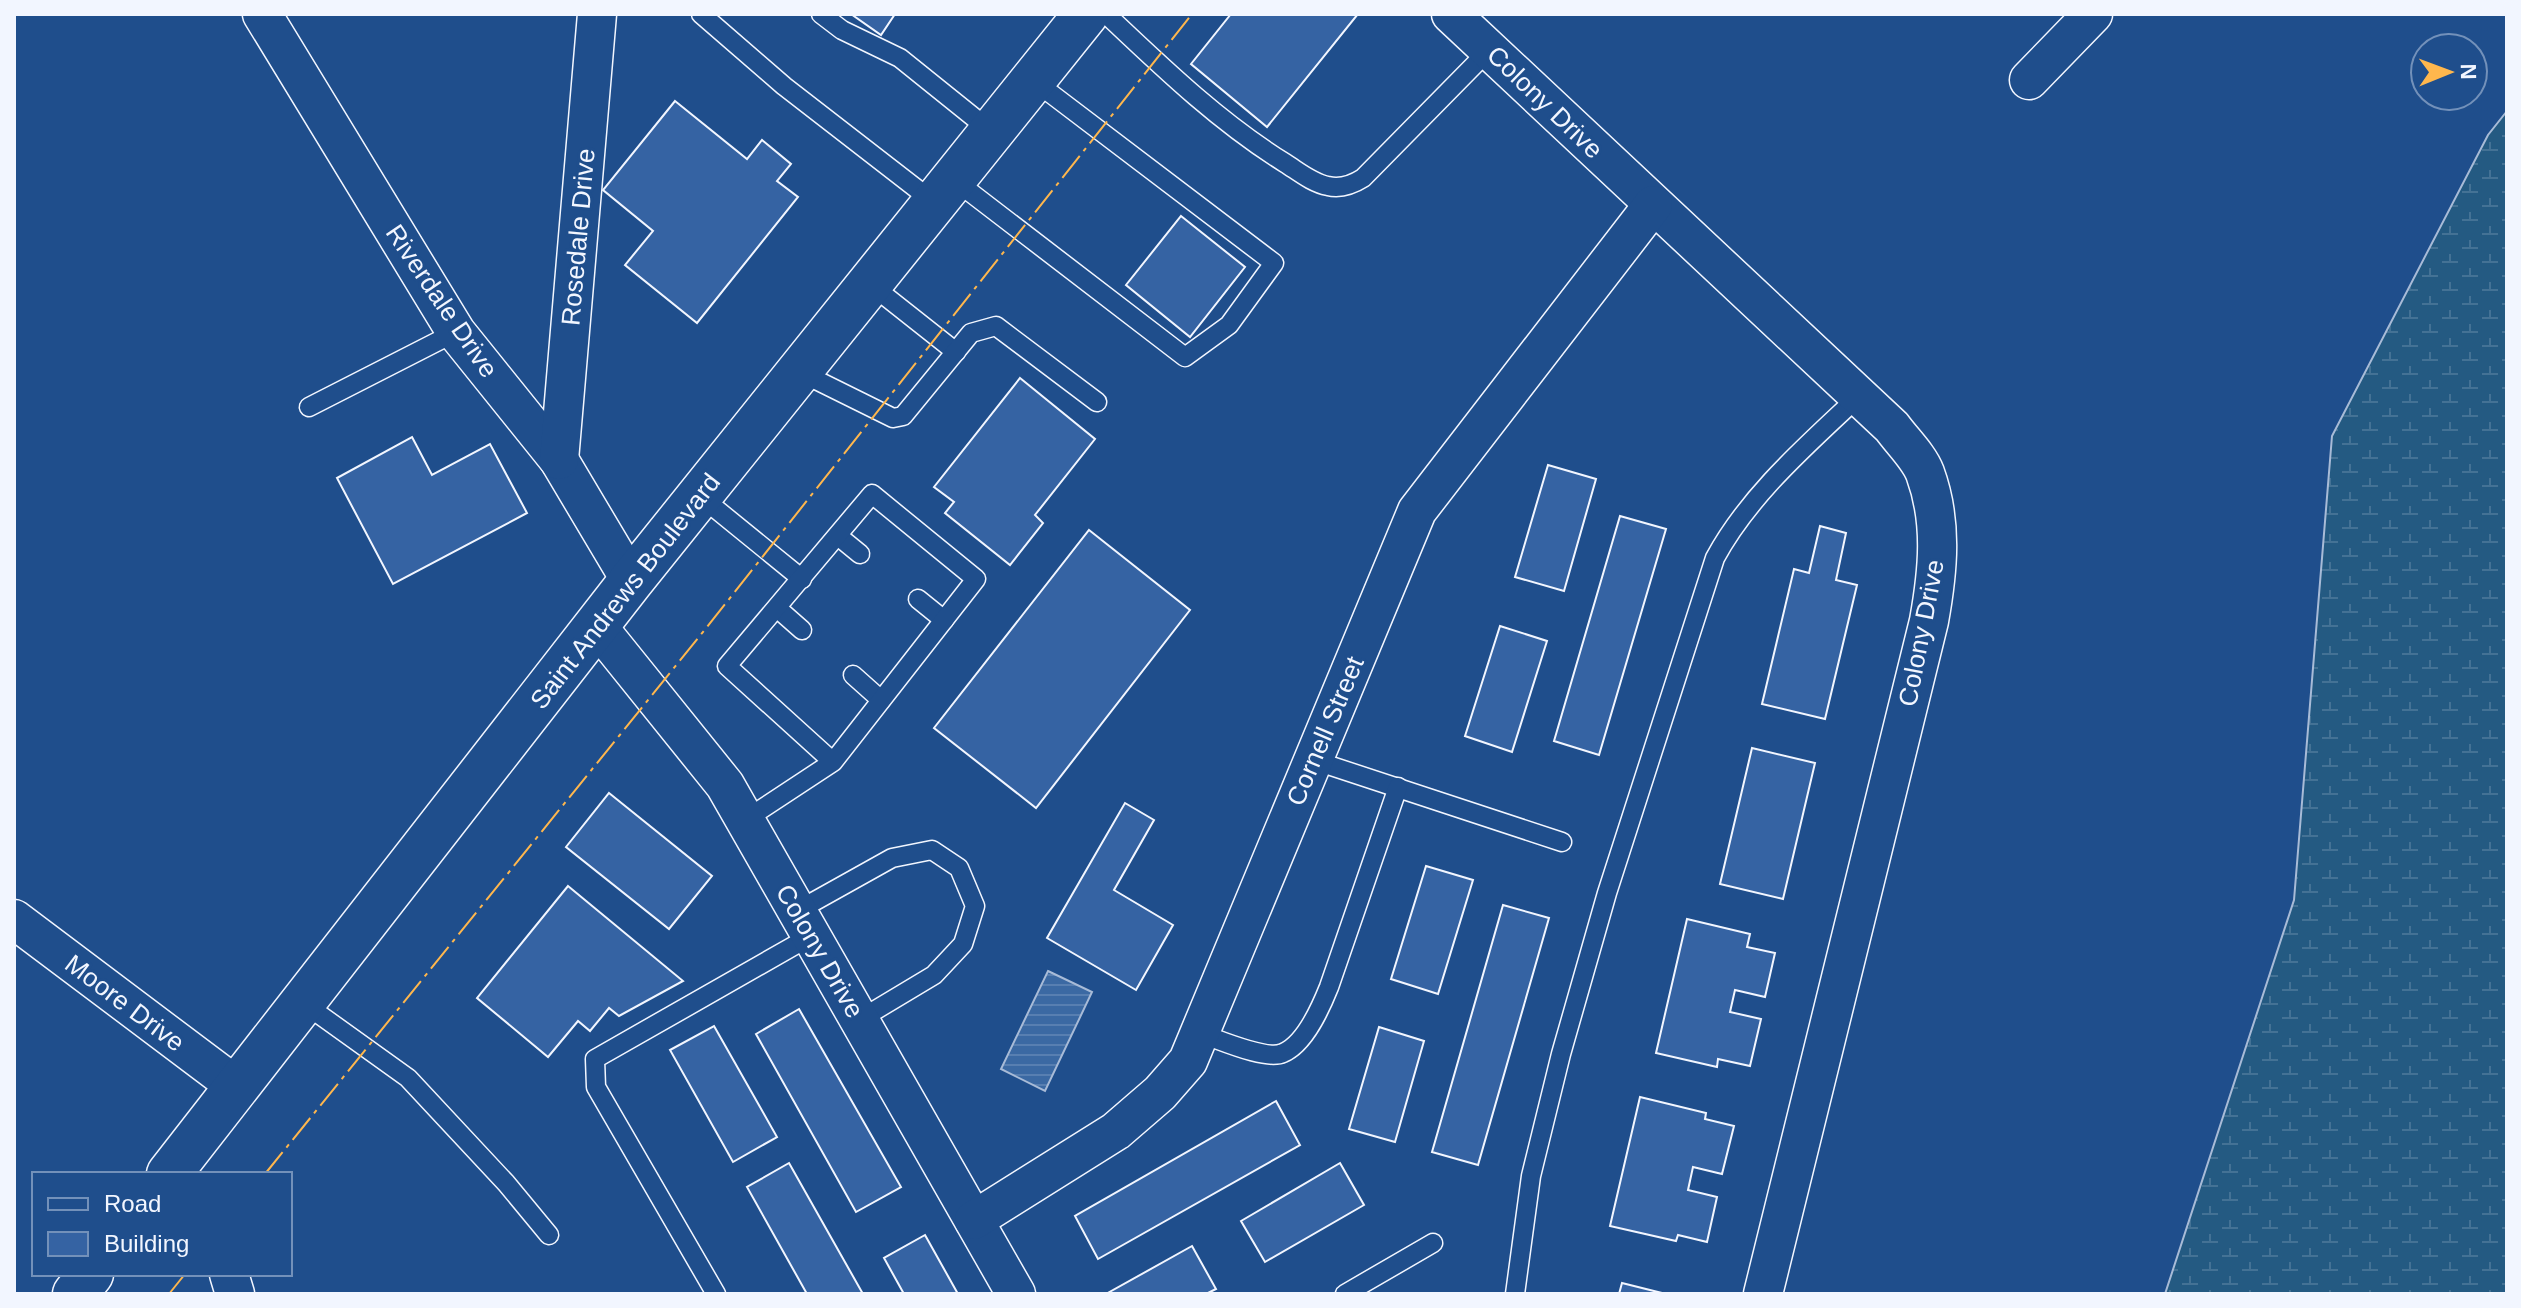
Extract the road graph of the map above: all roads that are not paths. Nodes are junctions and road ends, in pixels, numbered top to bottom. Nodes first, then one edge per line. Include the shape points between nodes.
1 (262, 14) edge
2 (597, 14) edge
3 (701, 14) edge
4 (821, 14) edge
5 (1086, 14) edge
6 (1106, 14) edge
7 (1451, 14) edge
8 (2093, 14) edge
9 (1490, 49) junction
10 (1033, 80) junction
11 (2029, 80) dead end
12 (992, 132) junction
13 (944, 191) junction
14 (1653, 205) junction
15 (870, 284) junction
16 (456, 332) junction
17 (956, 352) junction
18 (800, 372) junction
19 (1859, 396) junction
20 (1097, 402) dead end
21 (309, 407) dead end
22 (559, 460) junction
23 (700, 496) junction
24 (838, 536) junction
25 (860, 554) dead end
26 (802, 579) junction
27 (631, 581) junction
28 (918, 599) dead end
29 (777, 608) junction
30 (944, 620) junction
31 (597, 626) junction
32 (802, 630) dead end
33 (853, 675) dead end
34 (881, 700) junction
35 (1313, 760) junction
36 (833, 762) junction
37 (1398, 787) junction
38 (745, 820) junction
39 (1562, 842) dead end
40 (14, 919) edge
41 (804, 923) junction
42 (302, 1002) junction
43 (859, 1020) junction
44 (1199, 1033) junction
45 (236, 1086) junction
46 (185, 1166) edge
47 (974, 1220) junction
48 (549, 1235) dead end
49 (1433, 1243) dead end
50 (89, 1276) edge
51 (75, 1294) edge
52 (716, 1294) edge
53 (1016, 1294) edge
54 (1345, 1294) edge
55 (1515, 1294) edge
56 (1763, 1294) edge

1 - 16 street, Riverdale Drive
2 - 22 street, Rosedale Drive
3 - 13 lane via 784,86
4 - 12 lane via 900,58
5 - 10 main road, Saint Andrews Boulevard
6 - 9 lane via 1180,84 1259,147 1329,186 1350,186 1363,178
7 - 9 street, Colony Drive
8 - 11 street
9 - 14 street, Colony Drive
10 - 12 main road, Saint Andrews Boulevard
10 - 13 lane via 1274,263 1229,325 1185,357
12 - 13 main road, Saint Andrews Boulevard
13 - 15 main road, Saint Andrews Boulevard
14 - 19 street, Colony Drive
14 - 35 street, Cornell Street via 1417,511
15 - 17 lane
15 - 18 main road, Saint Andrews Boulevard
16 - 21 lane
16 - 22 street, Riverdale Drive
17 - 18 lane via 903,416 893,418
17 - 20 lane via 971,333 996,326
18 - 23 main road, Saint Andrews Boulevard
19 - 55 lane via 1753,502 1715,558 1561,1054 1531,1176
19 - 56 street, Colony Drive via 1892,427 1924,470 1936,521 1939,567
22 - 27 street, Riverdale Drive
23 - 26 lane
23 - 27 main road, Saint Andrews Boulevard
24 - 25 lane
24 - 26 lane
24 - 30 lane via 872,494 976,579
26 - 29 lane
27 - 31 main road, Saint Andrews Boulevard
28 - 30 lane
29 - 32 lane
29 - 36 lane via 727,666
30 - 34 lane
31 - 38 street, Colony Drive via 725,785
31 - 42 main road, Saint Andrews Boulevard
33 - 34 lane
34 - 36 lane
35 - 37 lane
35 - 44 street, Cornell Street
36 - 38 lane
37 - 39 lane
37 - 44 lane via 1319,1013 1297,1042 1282,1054 1264,1054
38 - 41 street, Colony Drive
40 - 45 street, Moore Drive
41 - 43 street, Colony Drive
41 - 43 lane via 892,858 932,850 959,868 975,906 963,944 934,975
41 - 52 lane via 595,1059 596,1087
42 - 45 main road, Saint Andrews Boulevard
42 - 48 lane via 408,1078
43 - 47 street, Colony Drive
44 - 47 street, Cornell Street via 1188,1061 1116,1131
45 - 46 main road, Saint Andrews Boulevard
47 - 53 street, Colony Drive
49 - 54 lane
50 - 51 main road

